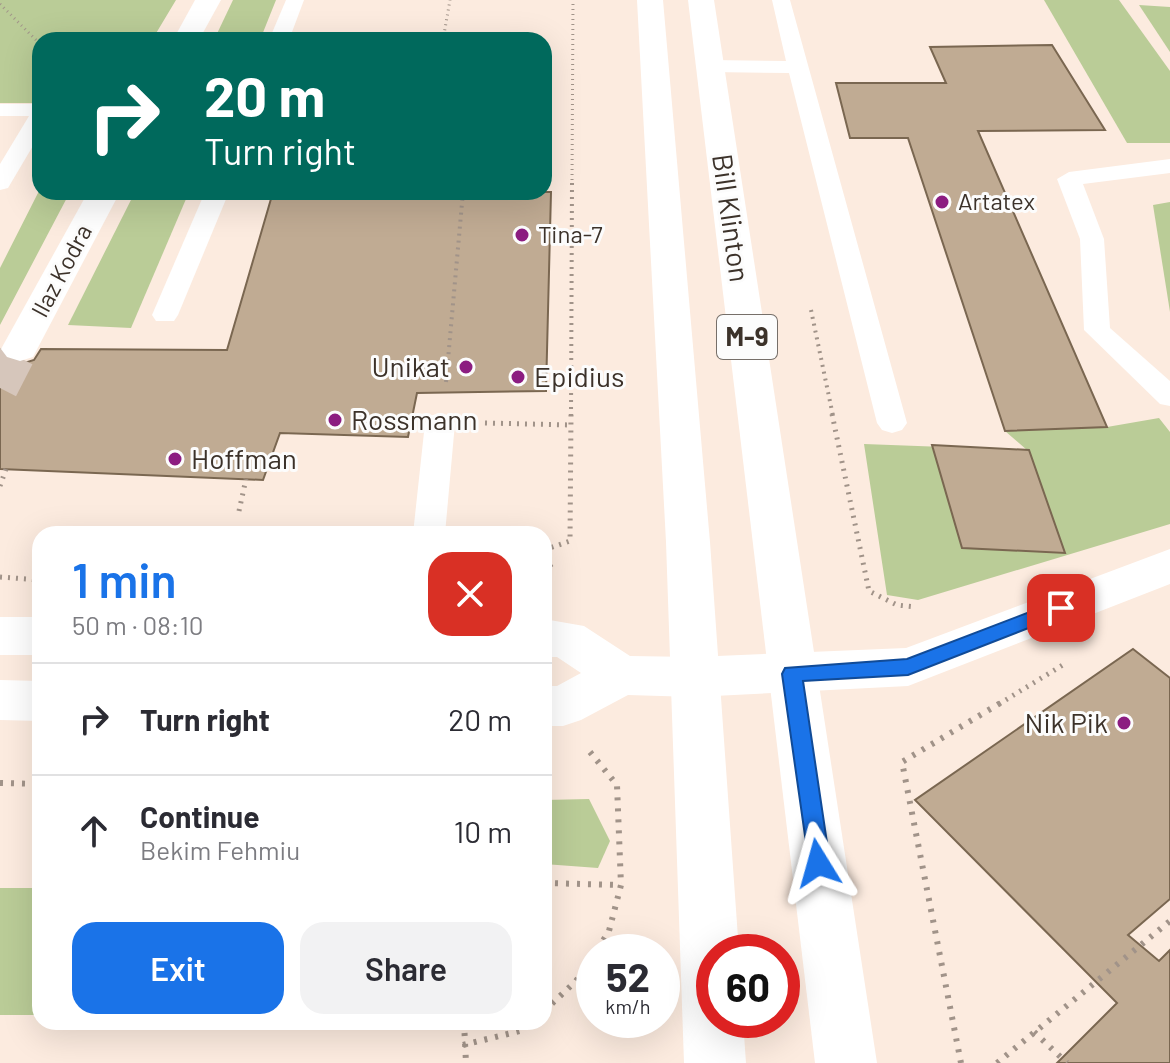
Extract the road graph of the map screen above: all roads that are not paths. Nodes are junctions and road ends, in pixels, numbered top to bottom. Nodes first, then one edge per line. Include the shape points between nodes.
1 (208, 0) edge
2 (295, 0) edge
3 (650, 0) edge
4 (701, 0) edge
5 (781, 0) edge
6 (190, 32) edge
7 (282, 32) edge
8 (710, 66) junction
9 (798, 67) junction
10 (0, 110) edge
11 (32, 110) edge
12 (32, 129) edge
13 (1170, 166) edge
14 (0, 183) edge
15 (100, 200) edge
16 (214, 200) edge
17 (165, 315) dead end
18 (20, 349) tunnel mouth
19 (1170, 397) edge
20 (440, 423) road end
21 (892, 423) dead end
22 (430, 526) edge
23 (1170, 566) edge
24 (0, 636) edge
25 (32, 636) edge
26 (552, 638) edge
27 (793, 674) junction
28 (621, 675) junction
29 (694, 677) junction
30 (0, 700) edge
31 (32, 701) edge
32 (552, 706) edge
33 (715, 1063) edge
34 (846, 1063) edge

1 - 6 main road
2 - 7 lane
3 - 29 main road, M-9
4 - 8 main road, Bill Klinton / M-9
5 - 9 lane
8 - 9 lane
8 - 27 main road, Bill Klinton / M-9
9 - 21 lane
10 - 11 lane
12 - 14 lane
13 - 19 lane via 1069,179 1092,239 1097,330
15 - 18 main road, Ilaz Kodra
16 - 17 lane
20 - 22 lane
23 - 27 main road via 908,667
24 - 25 main road
26 - 28 main road via 567,639
27 - 29 main road
27 - 34 main road, M-9
28 - 29 main road
28 - 32 main road via 563,706
29 - 33 main road, M-9
30 - 31 main road

